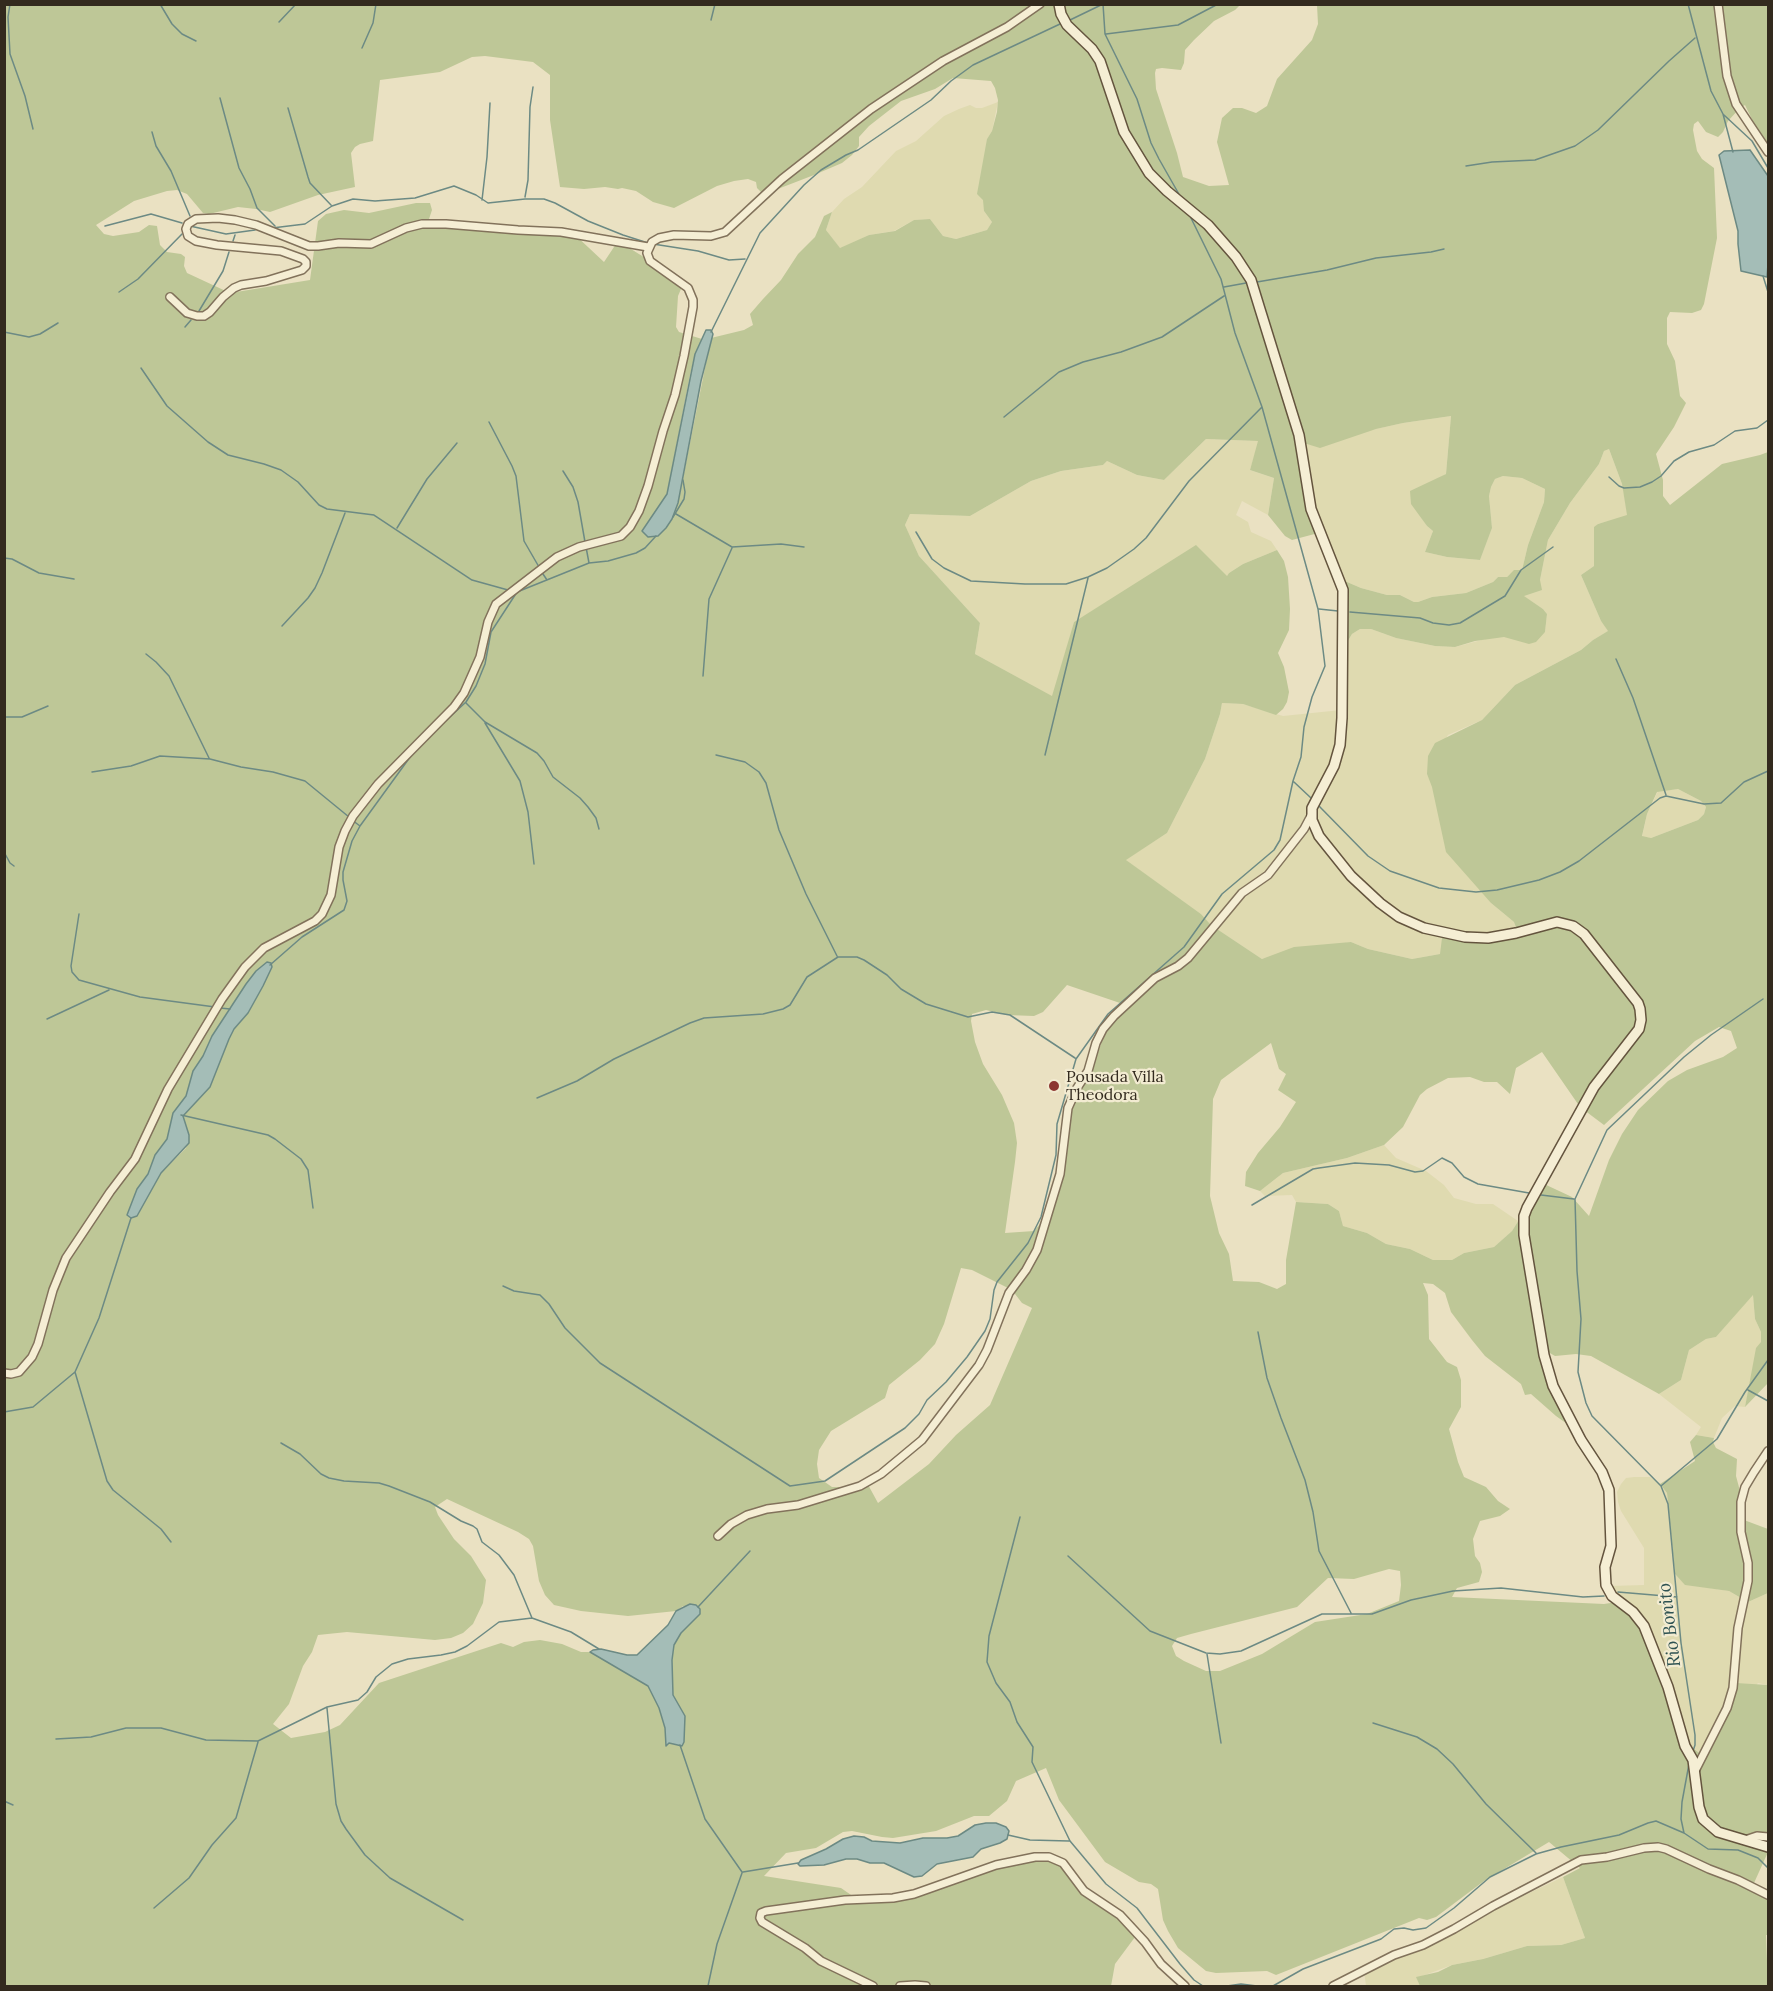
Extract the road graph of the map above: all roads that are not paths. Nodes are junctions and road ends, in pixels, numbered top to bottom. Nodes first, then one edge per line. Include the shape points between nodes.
1 (1040, 4) edge
2 (1059, 4) edge
3 (1718, 4) edge
4 (1768, 152) edge
5 (648, 247) junction
6 (170, 297) dead end
7 (1312, 814) junction
8 (4, 1373) edge
9 (1768, 1451) edge
10 (718, 1536) dead end
11 (1695, 1771) junction
12 (1768, 1837) edge
13 (1745, 1840) junction
14 (1768, 1847) edge
15 (1768, 1895) edge
16 (873, 1986) edge
17 (900, 1986) edge
18 (926, 1986) edge
19 (1185, 1986) edge
20 (1333, 1986) edge

1 - 5 street via 871,109 782,179 724,232 711,236 666,236
2 - 7 street via 1067,25 1097,55 1124,132 1149,172 1208,225 1251,280 1299,435 1311,509 1343,590 1340,745
3 - 4 street via 1727,76 1736,104
5 - 6 street via 561,232 446,224 406,228 371,244 309,246 256,225 218,218 196,219 186,229 196,241 281,251 303,259 306,266 234,288 204,316 187,313
5 - 8 street via 650,261 688,288 693,307 675,395 639,512 621,536 557,557 496,604 464,693 353,816 339,847 331,895 322,914 264,948 222,999 168,1089 135,1159 66,1258 32,1357 19,1372
7 - 10 street via 1268,875 1242,893 1188,958 1155,978 1103,1029 1089,1071 1068,1108 1060,1174 1037,1250 1009,1293 978,1365 922,1440 860,1486 747,1515
7 - 11 street via 1319,836 1352,876 1399,916 1424,928 1476,938 1564,922 1579,929 1638,1003 1639,1029 1594,1087 1527,1208 1524,1235 1553,1386 1609,1490 1611,1546 1605,1567 1606,1585 1612,1596 1644,1626
9 - 11 street via 1749,1480 1741,1502 1748,1581 1738,1629 1733,1688
11 - 13 street via 1703,1819 1718,1832
12 - 13 street
13 - 14 street
15 - 20 street via 1658,1847 1581,1860 1423,1945
16 - 19 street via 821,1962 762,1922 760,1915 782,1908 914,1894 996,1865 1049,1857 1063,1863 1084,1891 1120,1915
17 - 18 street

